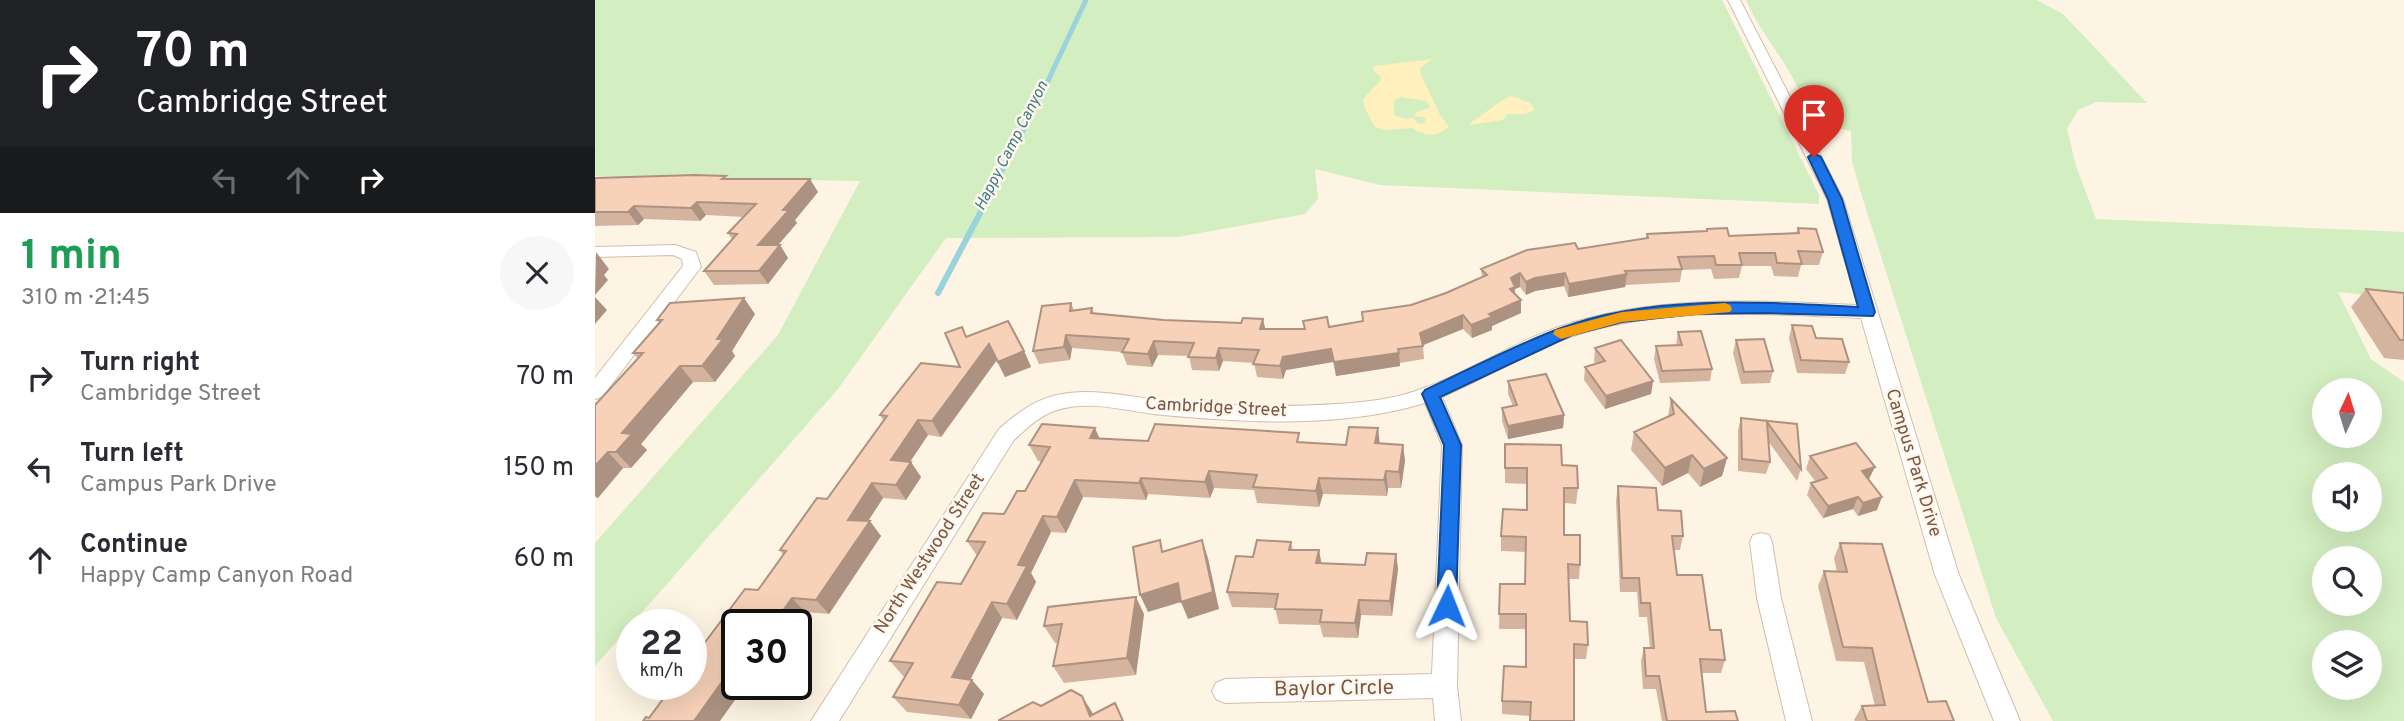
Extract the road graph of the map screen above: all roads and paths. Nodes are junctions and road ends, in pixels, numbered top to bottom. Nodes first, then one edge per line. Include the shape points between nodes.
1 (1734, 0) edge
2 (595, 252) edge
3 (1867, 312) junction
4 (595, 392) edge
5 (1431, 394) junction
6 (1052, 404) joint
7 (1761, 542) dead end
8 (1444, 686) junction
9 (1225, 691) dead end
10 (824, 721) edge
11 (1448, 721) edge
12 (1799, 721) edge
13 (2007, 721) edge

1 - 3 street, Campus Park Drive via 1835,199
2 - 4 street via 675,250 690,256 692,267
3 - 5 street, Cambridge Street via 1763,307 1622,317 1567,331
3 - 13 street, Campus Park Drive via 1947,575
5 - 6 street, Cambridge Street via 1327,412 1262,414 1082,398
5 - 8 street via 1452,445
6 - 10 street, North Westwood Street via 1024,418 1006,436
7 - 12 street via 1769,597
8 - 9 street, Baylor Circle
8 - 11 street

